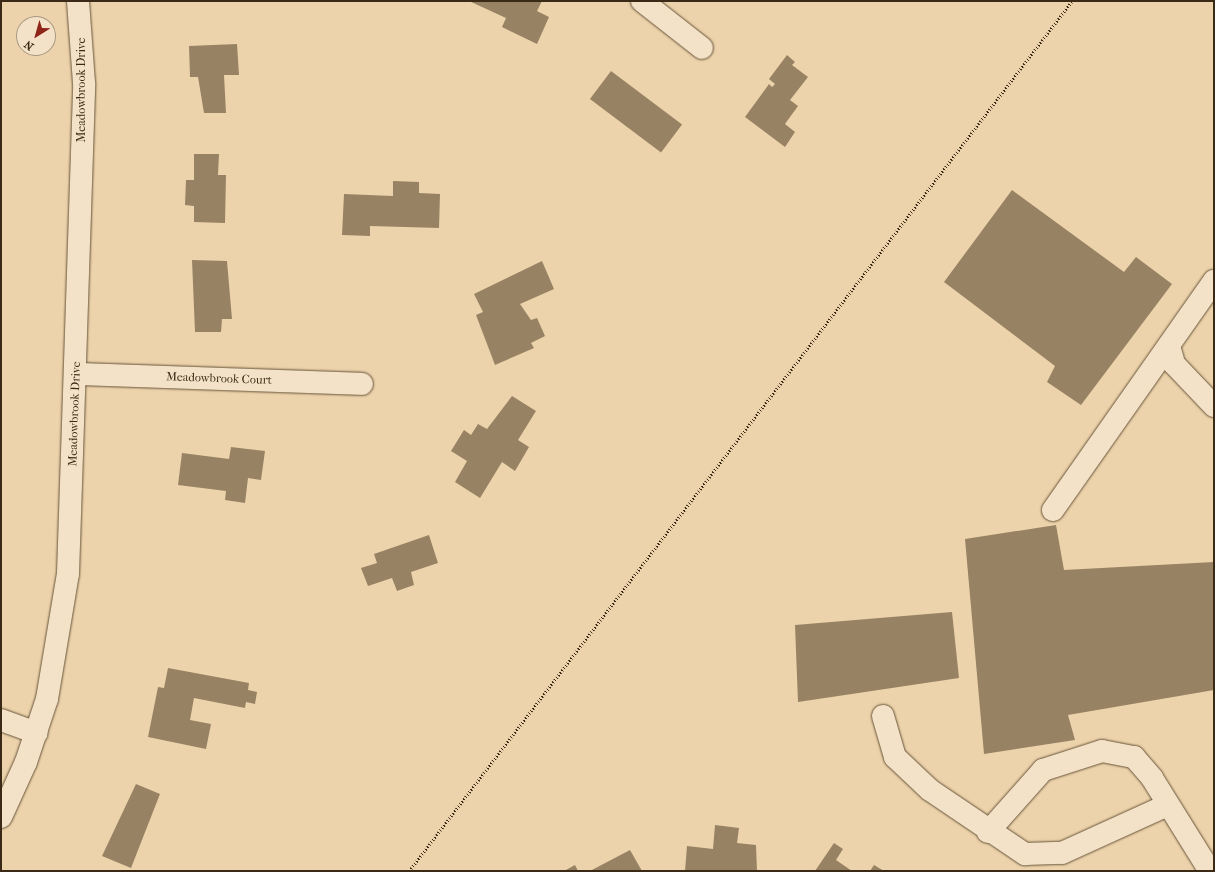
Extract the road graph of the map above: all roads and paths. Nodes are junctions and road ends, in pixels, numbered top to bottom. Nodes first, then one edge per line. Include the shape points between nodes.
1 (78, 1) edge
2 (642, 1) edge
3 (1072, 1) edge
4 (702, 48) dead end
5 (1214, 281) edge
6 (1170, 346) junction
7 (76, 374) junction
8 (362, 384) dead end
9 (1214, 406) edge
10 (1053, 510) dead end
11 (883, 716) dead end
12 (1, 720) edge
13 (37, 733) junction
14 (1168, 805) junction
15 (1, 817) edge
16 (988, 832) junction
17 (409, 871) edge
18 (1210, 871) edge

1 - 7 street, Meadowbrook Drive via 84,83
2 - 4 street
3 - 17 path
5 - 6 street
6 - 9 street via 1174,364
6 - 10 street
7 - 8 street, Meadowbrook Court
7 - 13 street, Meadowbrook Drive via 68,574 54,666
11 - 16 street via 895,757 930,790
12 - 13 street
13 - 15 street, Meadowbrook Drive
14 - 16 street via 1062,853 1025,854
14 - 16 street via 1152,778 1134,757 1102,751 1043,770
14 - 18 street

